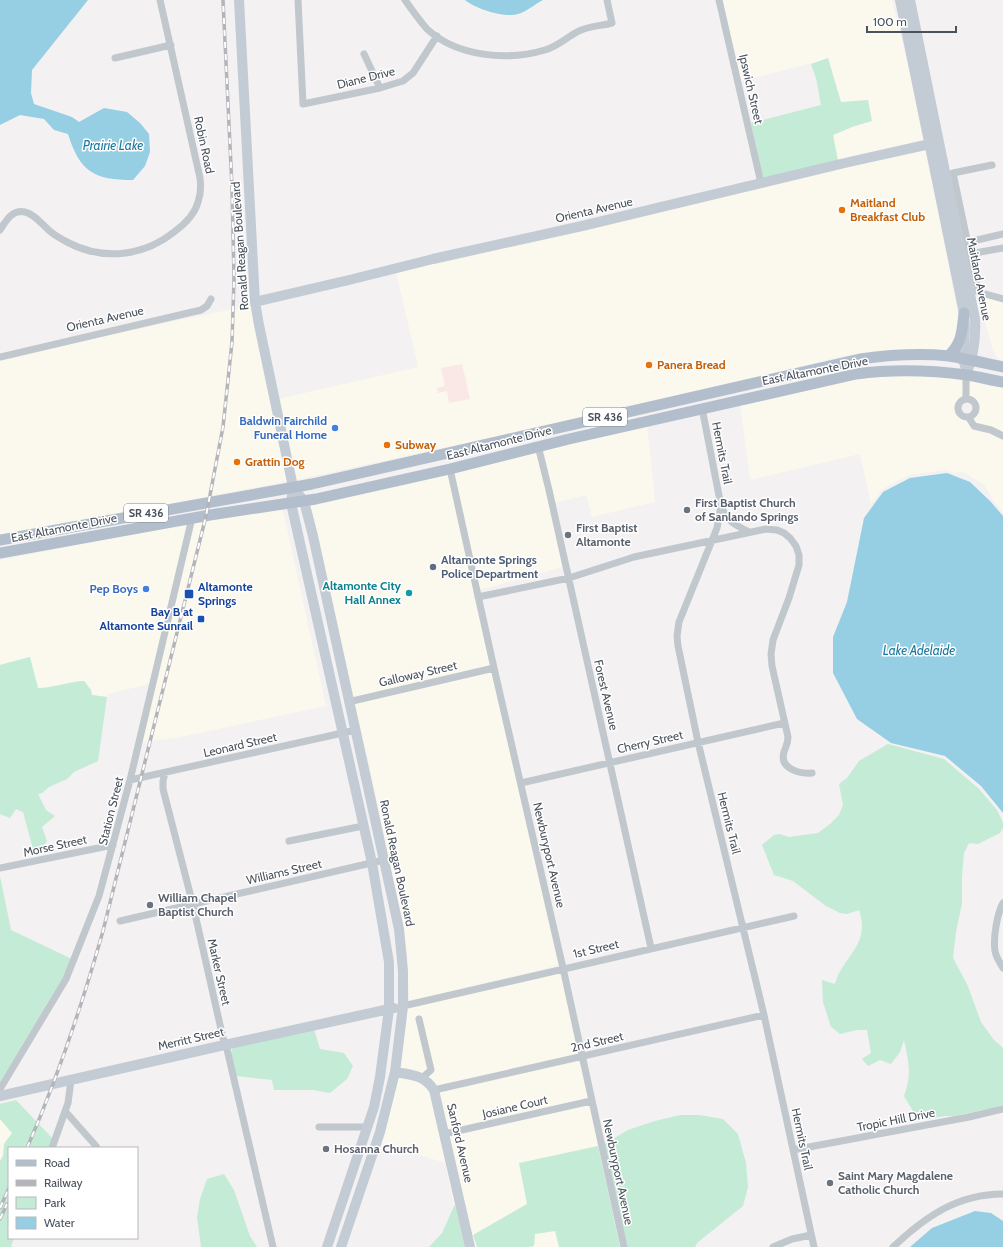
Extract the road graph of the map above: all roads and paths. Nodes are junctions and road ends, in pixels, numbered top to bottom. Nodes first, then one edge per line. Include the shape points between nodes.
1 (160, 0) edge
2 (239, 0) edge
3 (298, 0) edge
4 (405, 0) edge
5 (607, 0) edge
6 (719, 0) edge
7 (900, 0) edge
8 (910, 0) edge
9 (437, 36) junction
10 (171, 45) junction
11 (364, 54) dead end
12 (115, 58) dead end
13 (380, 88) junction
14 (934, 143) junction
15 (992, 165) dead end
16 (761, 183) junction
17 (0, 230) edge
18 (1003, 234) edge
19 (1003, 248) edge
20 (960, 249) junction
21 (211, 299) dead end
22 (1003, 299) edge
23 (255, 302) junction
24 (964, 313) junction
25 (948, 356) junction
26 (0, 357) edge
27 (968, 360) junction
28 (1003, 367) edge
29 (803, 372) junction
30 (966, 376) junction
31 (1003, 382) edge
32 (794, 387) junction
33 (714, 392) junction
34 (701, 395) junction
35 (966, 399) junction
36 (702, 408) junction
37 (687, 412) junction
38 (969, 418) junction
39 (582, 422) junction
40 (1003, 436) edge
41 (568, 439) junction
42 (538, 446) junction
43 (460, 450) junction
44 (450, 469) junction
45 (293, 487) junction
46 (304, 501) junction
47 (291, 503) junction
48 (721, 506) junction
49 (132, 516) junction
50 (192, 518) junction
51 (103, 521) junction
52 (118, 532) junction
53 (749, 532) junction
54 (38, 534) junction
55 (88, 537) junction
56 (0, 540) edge
57 (712, 541) junction
58 (0, 547) edge
59 (0, 554) edge
60 (568, 578) junction
61 (478, 597) junction
62 (494, 668) junction
63 (348, 702) junction
64 (784, 723) junction
65 (356, 730) junction
66 (342, 734) junction
67 (698, 742) junction
68 (610, 763) junction
69 (165, 773) junction
70 (812, 773) dead end
71 (130, 780) junction
72 (521, 783) junction
73 (363, 826) junction
74 (289, 841) dead end
75 (113, 845) junction
76 (384, 860) junction
77 (372, 863) junction
78 (0, 868) edge
79 (1003, 903) edge
80 (192, 905) junction
81 (794, 916) dead end
82 (120, 921) dead end
83 (743, 927) junction
84 (651, 948) junction
85 (563, 968) junction
86 (1003, 968) edge
87 (403, 1006) junction
88 (388, 1009) junction
89 (764, 1015) junction
90 (419, 1019) dead end
91 (226, 1045) junction
92 (582, 1057) junction
93 (394, 1072) junction
94 (422, 1078) junction
95 (71, 1080) junction
96 (0, 1089) edge
97 (434, 1090) junction
98 (0, 1096) edge
99 (591, 1101) junction
100 (1003, 1109) edge
101 (65, 1110) junction
102 (319, 1127) dead end
103 (367, 1127) junction
104 (444, 1134) junction
105 (52, 1147) edge
106 (96, 1147) edge
107 (793, 1150) junction
108 (1003, 1194) edge
109 (811, 1235) junction
110 (273, 1247) edge
111 (327, 1247) edge
112 (341, 1247) edge
113 (470, 1247) edge
114 (624, 1247) edge
115 (773, 1247) edge
116 (814, 1247) edge
117 (893, 1247) edge

1 - 10 street, Robin Road
2 - 23 main road, Ronald Reagan Boulevard
3 - 13 street, Diane Drive via 303,104
4 - 9 street via 423,24
5 - 9 street via 612,23 577,32 557,46 546,50 520,55 489,55 462,49
6 - 16 street, Ipswich Street
7 - 14 main road, Maitland Avenue
8 - 14 main road, Maitland Avenue
9 - 13 street, Diane Drive via 407,78
10 - 12 street
10 - 17 street, Robin Road via 201,189 192,214 182,226 166,239 146,249 106,254 69,243 26,212 14,213
11 - 13 street
14 - 16 main road, Orienta Avenue
14 - 20 main road, Maitland Avenue
15 - 20 street via 953,173
16 - 23 main road, Orienta Avenue
18 - 20 street via 973,241
19 - 20 street via 975,253
20 - 22 street via 978,292
20 - 24 main road, Maitland Avenue
20 - 27 main road, Maitland Avenue via 976,331
21 - 26 street, Orienta Avenue via 201,310
23 - 45 main road, Ronald Reagan Boulevard
24 - 25 main road via 959,342
24 - 27 main road, Maitland Avenue
25 - 27 main road, SR 436
25 - 29 main road, East Altamonte Drive / SR 436 via 880,356
27 - 28 main road, SR 436
27 - 30 main road, Maitland Avenue
29 - 32 main road via 802,380
29 - 33 main road, East Altamonte Drive / SR 436
30 - 31 main road, East Altamonte Drive / SR 436
30 - 32 main road, East Altamonte Drive / SR 436 via 925,371 876,372
30 - 35 street
32 - 36 main road, East Altamonte Drive / SR 436
33 - 34 main road, East Altamonte Drive / SR 436
33 - 36 main road
34 - 37 main road via 695,406
34 - 39 main road, East Altamonte Drive / SR 436
35 - 38 street via 960,403 958,410 962,416
35 - 38 street via 973,401 977,407 975,414
36 - 37 main road, East Altamonte Drive / SR 436
36 - 48 street, Hermits Trail
37 - 41 main road, East Altamonte Drive / SR 436
38 - 40 street via 974,426
39 - 41 main road via 580,429
39 - 43 main road, East Altamonte Drive / SR 436
41 - 42 main road, East Altamonte Drive / SR 436
42 - 44 main road, East Altamonte Drive / SR 436
42 - 60 street, Forest Avenue
43 - 44 main road via 453,457
43 - 45 main road, East Altamonte Drive / SR 436
44 - 46 main road, East Altamonte Drive / SR 436
44 - 61 street, Newburyport Avenue
45 - 46 main road, Ronald Reagan Boulevard
45 - 47 main road, Ronald Reagan Boulevard
45 - 49 main road, East Altamonte Drive / SR 436
46 - 47 main road, East Altamonte Drive / SR 436
46 - 63 main road, Ronald Reagan Boulevard
47 - 50 main road, East Altamonte Drive / SR 436
47 - 66 main road, Ronald Reagan Boulevard
48 - 53 street via 735,526
48 - 57 street, Hermits Trail
49 - 51 main road, East Altamonte Drive / SR 436
49 - 52 main road
50 - 52 main road, East Altamonte Drive / SR 436
50 - 71 street, Station Street
51 - 54 main road, East Altamonte Drive / SR 436
51 - 55 main road
52 - 55 main road, East Altamonte Drive / SR 436
53 - 57 street
53 - 64 street via 766,529 784,533 796,546 799,555 799,565 773,640 771,654
54 - 56 main road, East Altamonte Drive / SR 436
54 - 58 main road via 30,542
55 - 59 main road, East Altamonte Drive / SR 436
57 - 60 street via 634,557
57 - 67 street, Hermits Trail via 679,622 677,636
60 - 61 street
60 - 68 street, Forest Avenue
61 - 62 street, Newburyport Avenue
62 - 63 street, Galloway Street
62 - 72 street, Newburyport Avenue
63 - 65 main road, Ronald Reagan Boulevard
64 - 67 street, Cherry Street
64 - 70 street via 788,737 784,753 787,766 803,774
65 - 66 street, Leonard Street
65 - 76 main road, Ronald Reagan Boulevard
66 - 69 street, Leonard Street
66 - 73 main road, Ronald Reagan Boulevard
67 - 68 street, Cherry Street
67 - 83 street, Hermits Trail
68 - 72 street, Cherry Street
68 - 84 street, Forest Avenue
69 - 71 street, Leonard Street
69 - 80 street, Marker Street via 163,789
71 - 75 street, Station Street
72 - 85 street, Newburyport Avenue
73 - 74 street
73 - 77 main road, Ronald Reagan Boulevard
75 - 78 street, Morse Street
75 - 96 street, Station Street via 99,896 72,967
76 - 77 street, Williams Street
76 - 87 main road, Ronald Reagan Boulevard via 399,929
77 - 80 street, Williams Street
77 - 88 main road, Ronald Reagan Boulevard via 389,962
79 - 86 street via 999,912 995,952
80 - 82 street, Williams Street
80 - 91 street, Marker Street
81 - 83 street, 1st Street
83 - 84 street, 1st Street
83 - 89 street, Hermits Trail
84 - 85 street, 1st Street
85 - 87 street, 1st Street
85 - 92 street, Newburyport Avenue
87 - 88 main road, Merritt Street
87 - 93 main road, Ronald Reagan Boulevard
88 - 91 main road, Merritt Street
88 - 103 main road, Ronald Reagan Boulevard via 380,1077
89 - 92 street, 2nd Street
89 - 107 street, Hermits Trail
90 - 94 street via 431,1070
91 - 95 main road, Merritt Street
91 - 110 street, Marker Street
92 - 97 street, 2nd Street
92 - 99 street, Newburyport Avenue
93 - 94 main road
93 - 112 main road, Ronald Reagan Boulevard via 380,1132
94 - 97 main road, Sanford Avenue
95 - 98 main road, Merritt Street
95 - 101 street
97 - 104 main road, Sanford Avenue
99 - 104 street, Josiane Court
99 - 114 street, Newburyport Avenue
100 - 107 street, Tropic Hill Drive
101 - 105 street
101 - 106 street
102 - 103 street
103 - 111 main road, Ronald Reagan Boulevard
104 - 113 main road, Sanford Avenue
107 - 109 street, Hermits Trail
108 - 117 street via 974,1196 937,1212
109 - 115 street
109 - 116 street, Hermits Trail

